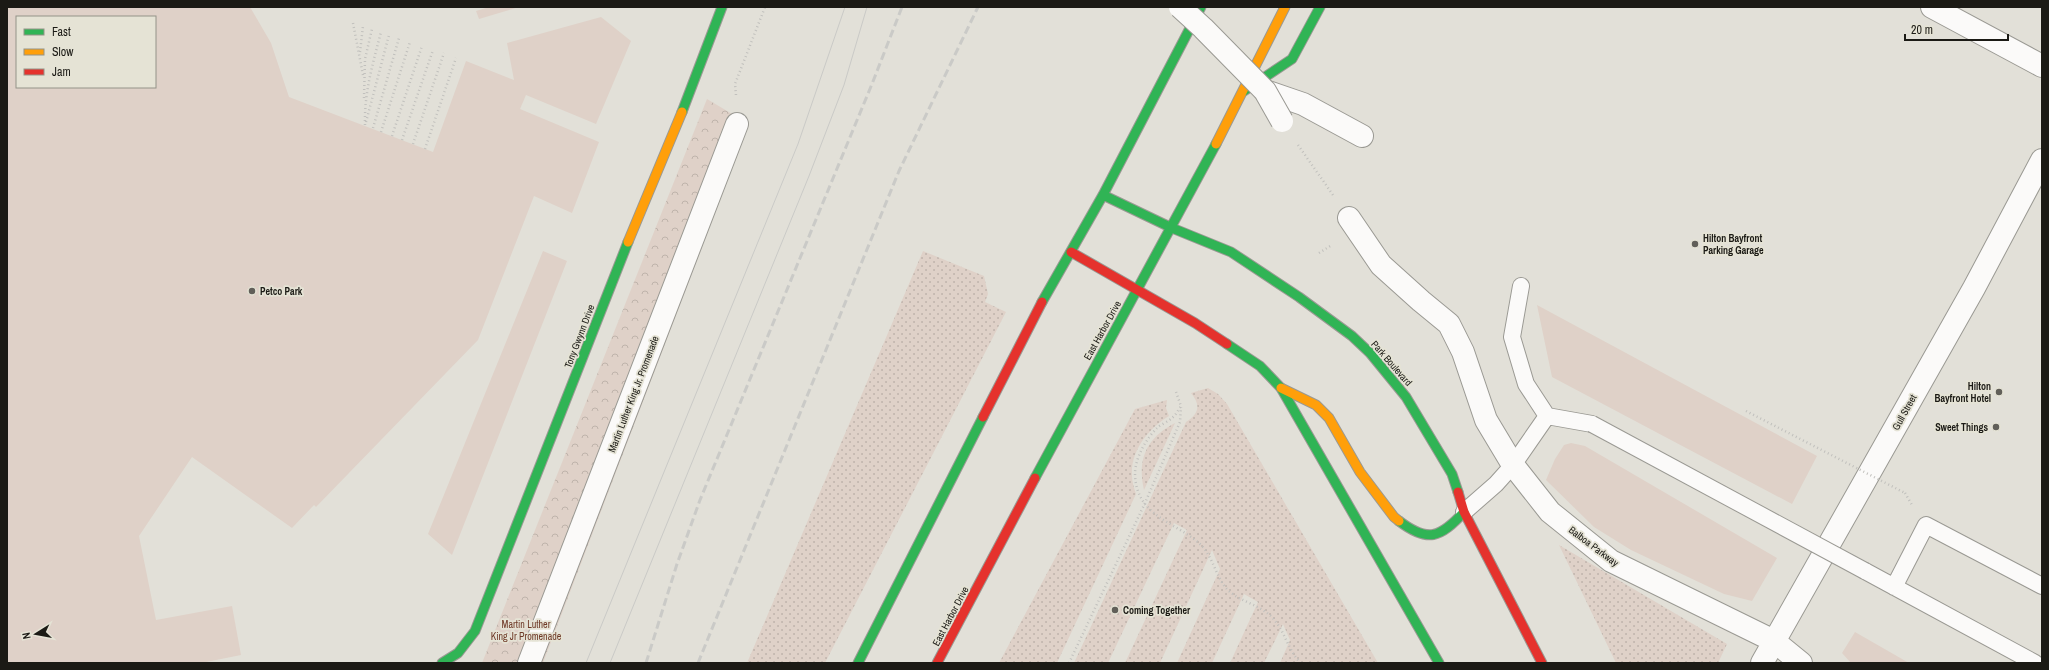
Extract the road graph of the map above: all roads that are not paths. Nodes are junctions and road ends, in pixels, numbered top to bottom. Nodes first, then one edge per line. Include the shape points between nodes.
1 (721, 7) edge
2 (1180, 7) edge
3 (1201, 7) edge
4 (1285, 7) edge
5 (1320, 7) edge
6 (1932, 7) edge
7 (2042, 66) edge
8 (1265, 91) junction
9 (1243, 92) junction
10 (1282, 121) road end
11 (737, 124) road end
12 (1362, 136) dead end
13 (2042, 160) edge
14 (1103, 195) junction
15 (1349, 218) road end
16 (1172, 228) junction
17 (1071, 252) junction
18 (1521, 286) dead end
19 (1136, 290) junction
20 (1281, 388) junction
21 (1547, 416) junction
22 (1513, 465) junction
23 (1464, 512) junction
24 (2042, 586) edge
25 (1894, 587) junction
26 (1774, 641) junction
27 (442, 663) edge
28 (529, 663) edge
29 (858, 663) edge
30 (937, 663) edge
31 (1439, 663) edge
32 (1542, 663) edge
33 (1762, 663) edge
34 (1801, 663) edge
35 (2035, 663) edge

1 - 27 street, Tony Gwynn Drive via 701,65 620,262 475,631 458,652
2 - 8 street, bridge
3 - 14 street
4 - 9 street, East Harbor Drive
5 - 9 street via 1292,59
6 - 7 street
8 - 10 street, bridge
8 - 12 street via 1303,104
9 - 16 street, East Harbor Drive
11 - 28 street, Martin Luther King Jr. Promenade
13 - 26 street, Gull Street via 1974,288
14 - 16 street, Park Boulevard
14 - 17 street
15 - 22 street, Balboa Parkway via 1381,265 1449,324 1463,352 1486,420
16 - 19 street, East Harbor Drive
16 - 23 street, Park Boulevard via 1231,252 1299,297 1352,336 1370,353 1406,397 1452,474
17 - 19 street
17 - 29 street via 1043,298
18 - 21 lane via 1512,337 1526,384
19 - 20 street via 1195,323 1260,366
19 - 30 street, East Harbor Drive
20 - 23 street via 1316,405 1329,418 1360,472 1394,517 1414,532 1425,535 1438,532 1451,526
20 - 31 street
21 - 22 lane
21 - 25 lane, bridge via 1592,424
22 - 23 lane
22 - 26 street, Balboa Parkway via 1550,512 1611,561
23 - 32 street, Park Boulevard
24 - 25 lane via 1926,525
25 - 35 lane
26 - 33 street, Gull Street
26 - 34 street, Balboa Parkway

